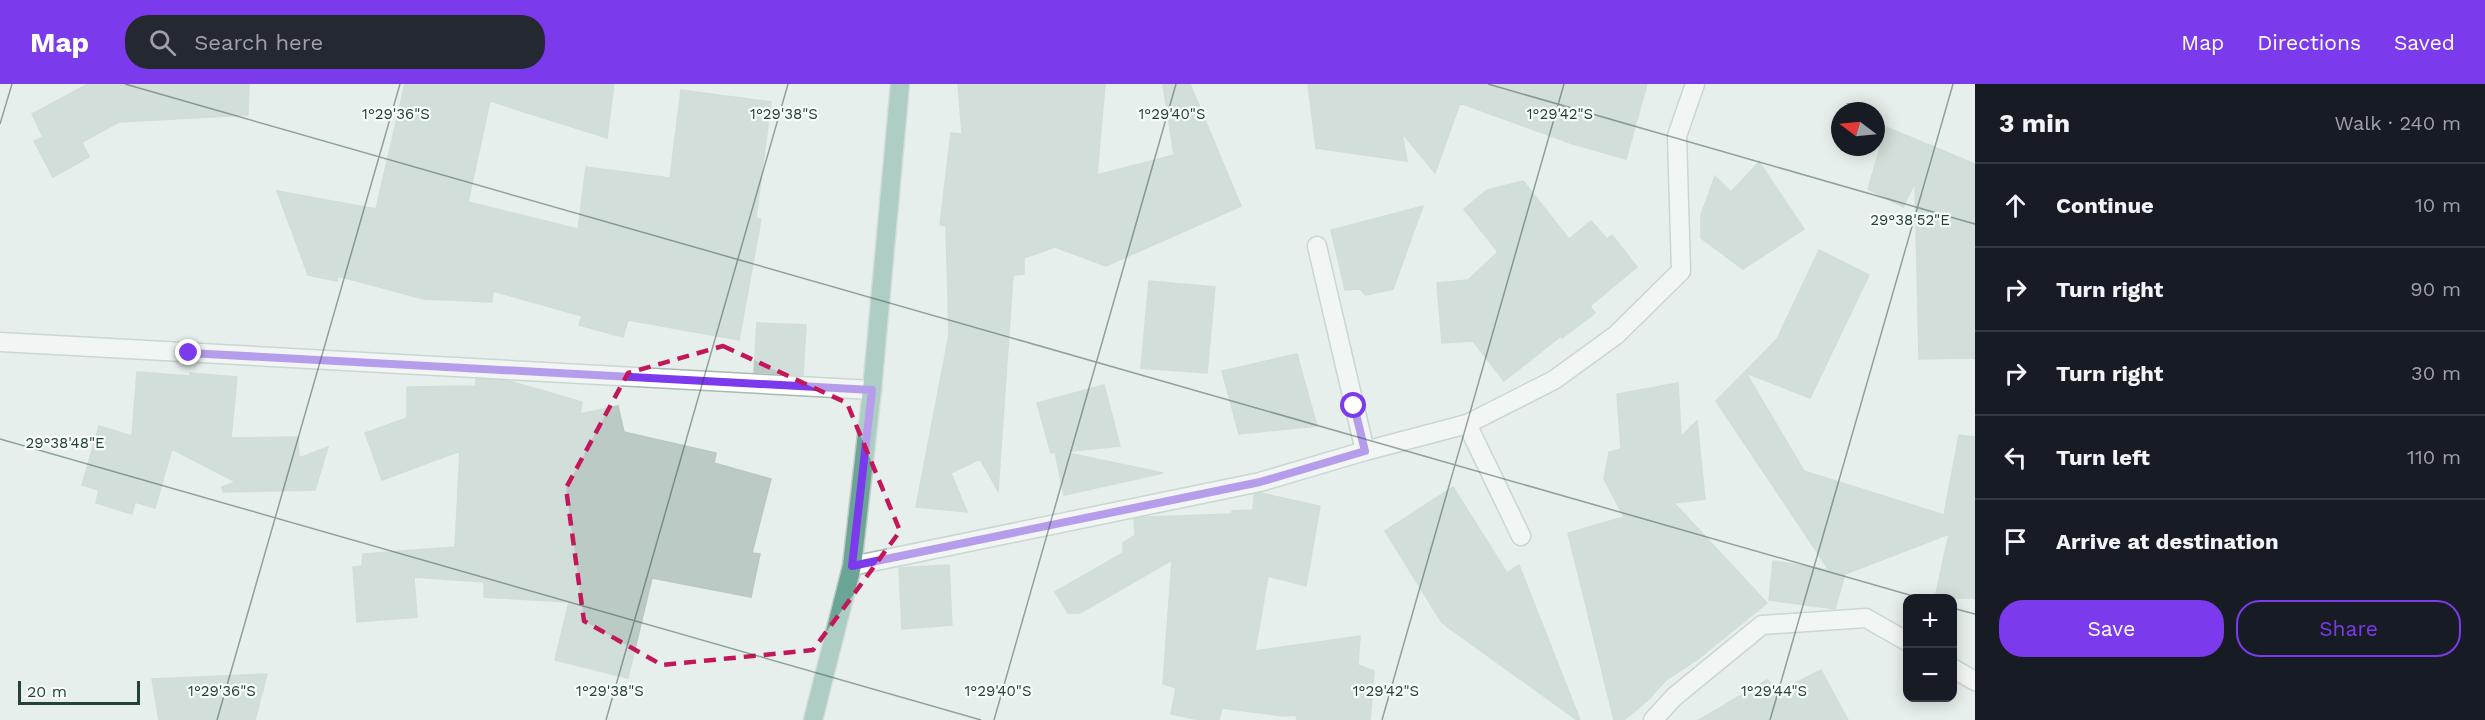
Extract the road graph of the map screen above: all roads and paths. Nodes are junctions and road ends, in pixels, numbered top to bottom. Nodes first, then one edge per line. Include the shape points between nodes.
1 (900, 84) edge
2 (1695, 84) edge
3 (1317, 246) dead end
4 (0, 342) edge
5 (872, 390) junction
6 (1467, 424) junction
7 (1365, 451) junction
8 (1521, 536) dead end
9 (852, 566) junction
10 (1903, 639) edge
11 (1957, 670) edge
12 (1975, 681) edge
13 (813, 720) edge
14 (1653, 720) edge

1 - 5 main road
2 - 6 street via 1677,136 1681,271 1616,335 1563,374
3 - 7 street
4 - 5 street
5 - 9 main road
6 - 7 street
6 - 8 street
7 - 9 street via 1260,482
9 - 13 main road
10 - 14 street via 1866,618 1762,625 1674,697
11 - 12 street

